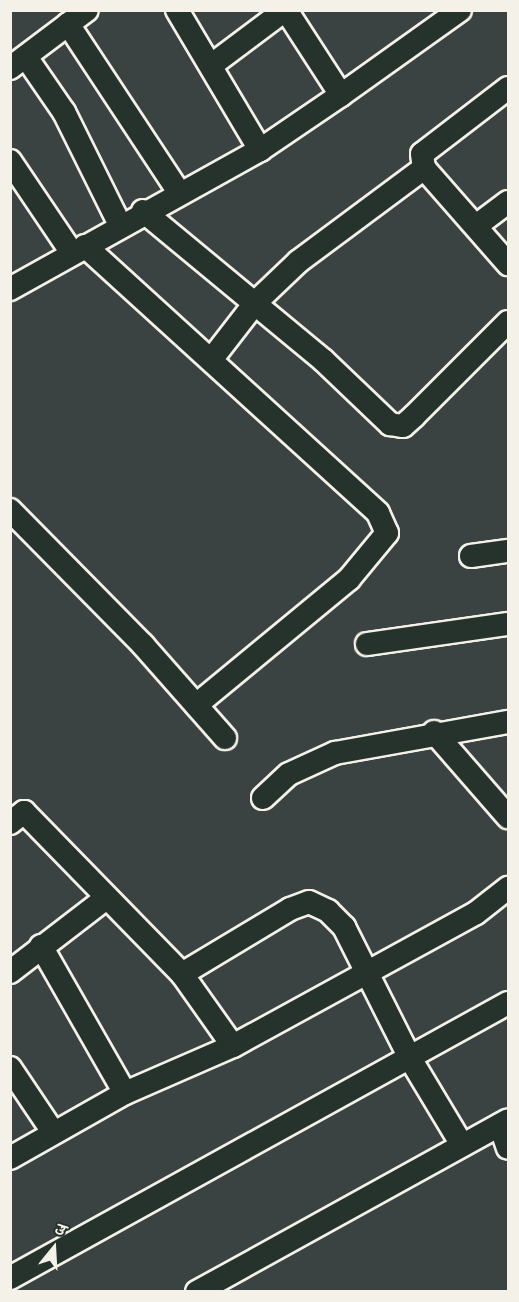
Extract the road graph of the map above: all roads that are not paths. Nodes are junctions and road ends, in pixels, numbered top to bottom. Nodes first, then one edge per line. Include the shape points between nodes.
1 (87, 10) edge
2 (177, 10) edge
3 (286, 10) edge
4 (460, 10) edge
5 (68, 24) junction
6 (18, 62) edge
7 (213, 64) junction
8 (508, 88) edge
9 (341, 95) junction
10 (260, 150) junction
11 (10, 161) edge
12 (424, 168) junction
13 (178, 191) junction
14 (508, 202) edge
15 (143, 211) junction
16 (120, 225) junction
17 (476, 226) junction
18 (79, 249) junction
19 (508, 264) edge
20 (10, 289) edge
21 (256, 303) junction
22 (508, 322) edge
23 (211, 360) junction
24 (10, 510) edge
25 (508, 551) edge
26 (471, 556) dead end
27 (508, 624) edge
28 (367, 644) dead end
29 (196, 705) junction
30 (508, 722) edge
31 (434, 732) junction
32 (225, 738) dead end
33 (263, 798) dead end
34 (15, 811) edge
35 (508, 817) edge
36 (508, 888) edge
37 (106, 898) junction
38 (41, 946) junction
39 (10, 972) edge
40 (182, 974) junction
41 (365, 974) junction
42 (508, 1003) edge
43 (233, 1046) junction
44 (411, 1060) junction
45 (10, 1068) edge
46 (125, 1093) junction
47 (504, 1123) edge
48 (53, 1132) junction
49 (462, 1145) junction
50 (508, 1148) edge
51 (10, 1158) edge
52 (10, 1278) edge
53 (197, 1292) edge

1 - 5 street
2 - 7 street
3 - 7 street
3 - 9 street
4 - 9 street
5 - 6 street
5 - 13 street
6 - 16 street via 64,112
7 - 10 street
8 - 12 street via 432,143 422,154
9 - 10 street
10 - 13 street
11 - 18 street
12 - 17 street
12 - 21 street via 299,261
13 - 15 street
14 - 17 street
15 - 16 street
15 - 21 street
16 - 18 street
17 - 19 street
18 - 20 street
18 - 23 street
21 - 22 street via 390,424 403,426
21 - 23 street
23 - 29 street via 378,513 387,533 349,579
24 - 29 street
25 - 26 street
27 - 28 street
29 - 32 street
30 - 31 street
31 - 33 street via 335,753 289,774
31 - 35 street
34 - 37 street
36 - 41 street via 476,913
37 - 38 street
37 - 40 street
38 - 39 street
38 - 46 street
40 - 41 street via 309,902 344,927
40 - 43 street
41 - 43 street
41 - 44 street
42 - 44 street
43 - 46 street
44 - 49 street
44 - 52 street
45 - 48 street
46 - 48 street
47 - 49 street
47 - 50 street
48 - 51 street
49 - 53 street

